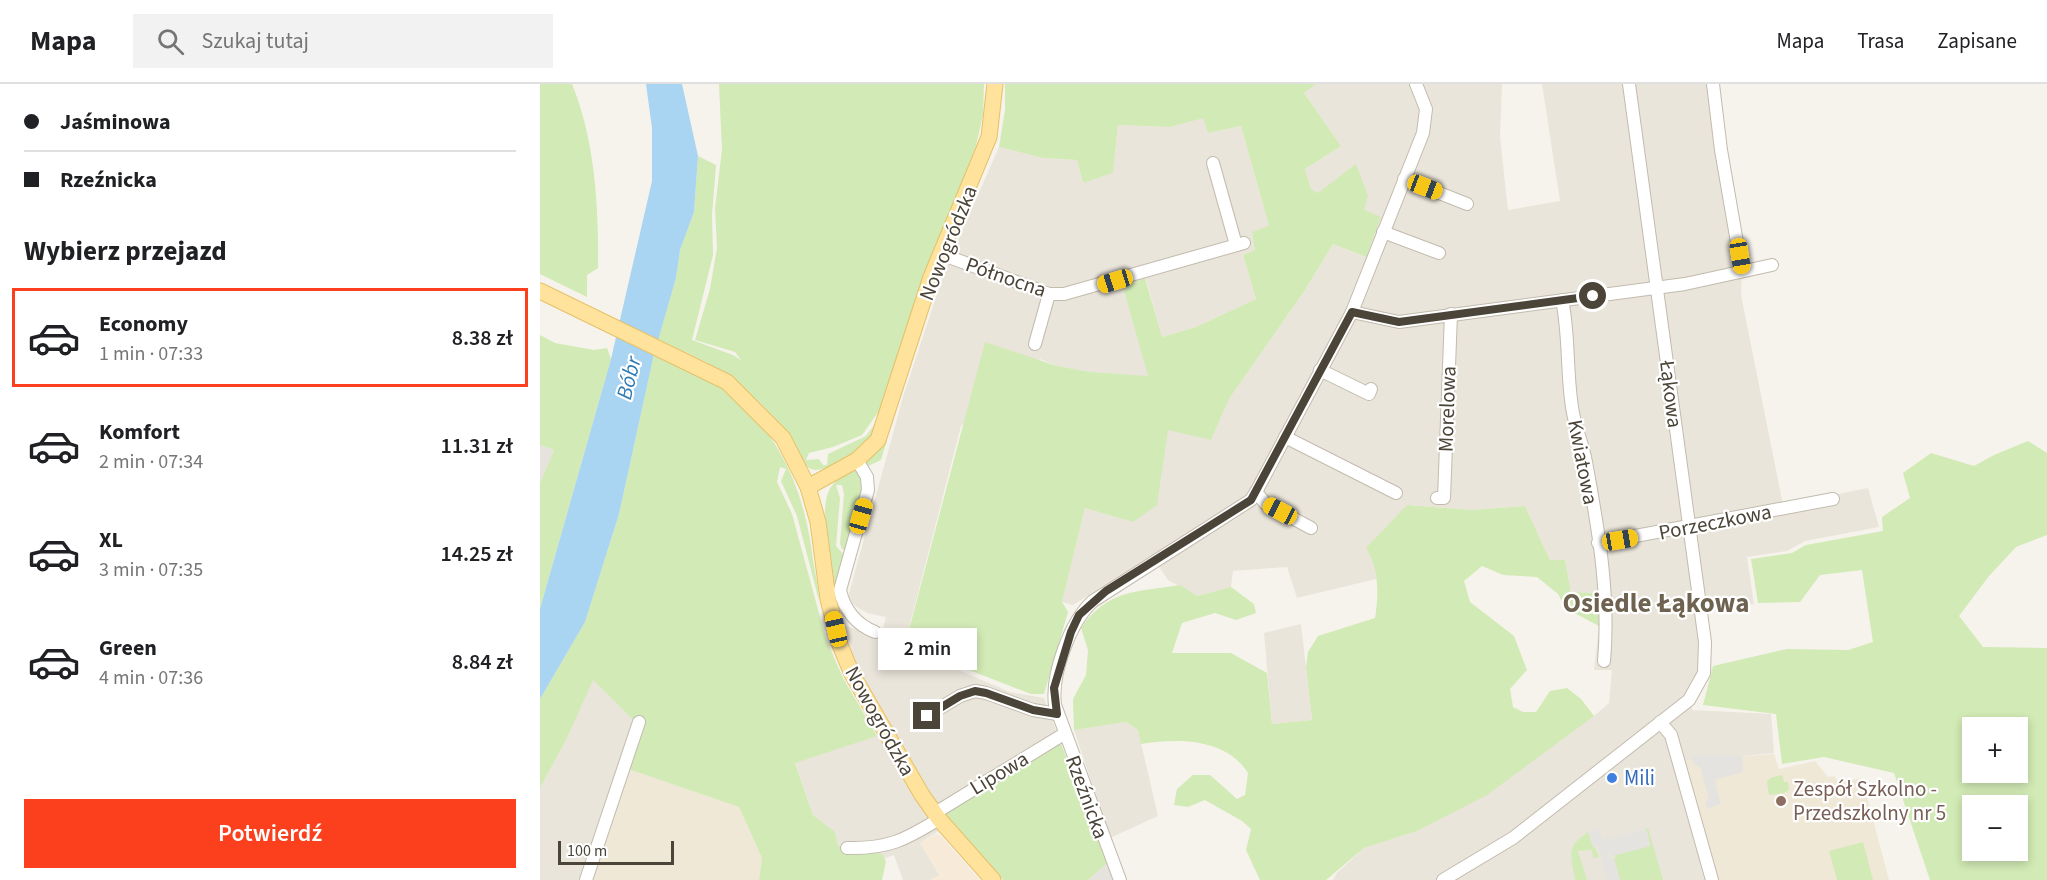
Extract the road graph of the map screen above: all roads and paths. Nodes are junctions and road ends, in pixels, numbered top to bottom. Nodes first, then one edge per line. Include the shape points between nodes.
1 (994, 84) edge
2 (1416, 84) edge
3 (1629, 84) edge
4 (1713, 84) edge
5 (1213, 164) dead end
6 (1404, 179) junction
7 (1467, 204) dead end
8 (1383, 232) junction
9 (1439, 253) dead end
10 (941, 254) junction
11 (1772, 265) dead end
12 (1742, 271) junction
13 (1658, 288) junction
14 (540, 291) edge
15 (1049, 294) junction
16 (1562, 300) junction
17 (1352, 312) junction
18 (1451, 314) junction
19 (1035, 344) dead end
20 (1320, 370) junction
21 (1371, 389) dead end
22 (1285, 437) junction
23 (856, 460) junction
24 (808, 487) junction
25 (1256, 492) junction
26 (1396, 493) dead end
27 (1437, 498) dead end
28 (1833, 499) dead end
29 (1311, 528) dead end
30 (1688, 528) junction
31 (1598, 543) junction
32 (875, 632) dead end
33 (1604, 660) dead end
34 (1057, 714) junction
35 (927, 716) dead end
36 (639, 722) dead end
37 (1660, 722) junction
38 (1064, 734) junction
39 (937, 816) junction
40 (847, 848) dead end
41 (586, 880) edge
42 (993, 880) edge
43 (1120, 880) edge
44 (1443, 880) edge
45 (1712, 880) edge

1 - 10 main road, Nowogródzka via 989,137
2 - 6 street, Rzeźnicka via 1426,109 1425,126
3 - 13 street, Łąkowa
4 - 12 street
5 - 15 street, Północna via 1240,244 1075,293
6 - 7 street
6 - 8 street, Rzeźnicka
8 - 9 street
8 - 17 street, Rzeźnicka
10 - 15 street, Północna
10 - 23 main road, Nowogródzka via 878,440
11 - 12 street
12 - 13 street
13 - 16 street
13 - 30 street, Łąkowa
14 - 24 main road via 706,371 736,390 772,424 791,451
15 - 19 street
16 - 18 street
16 - 31 street, Kwiatowa via 1568,328 1573,413 1586,460
17 - 18 street via 1399,322
17 - 20 street, Rzeźnicka
18 - 27 street, Morelowa via 1444,498
20 - 21 street via 1369,394
20 - 22 street, Rzeźnicka
22 - 25 street, Rzeźnicka
22 - 26 street
23 - 24 main road, Nowogródzka
23 - 32 street via 867,477 868,490 840,590 859,626
24 - 39 main road, Nowogródzka via 818,522 828,599 846,659 878,721
25 - 29 street via 1265,503
25 - 34 street, Rzeźnicka via 1251,500 1086,607 1071,632 1058,675 1054,698
28 - 30 street, Porzeczkowa
30 - 31 street, Porzeczkowa
30 - 37 street, Łąkowa via 1707,659 1699,686 1689,700
31 - 33 street, Kwiatowa via 1606,601
34 - 35 street via 975,691
34 - 38 street, Rzeźnicka
36 - 41 street
37 - 44 street via 1513,838
37 - 45 street via 1671,735
38 - 39 street, Lipowa
38 - 43 street, Rzeźnicka
39 - 40 street, Lipowa via 896,844
39 - 42 main road, Nowogródzka

